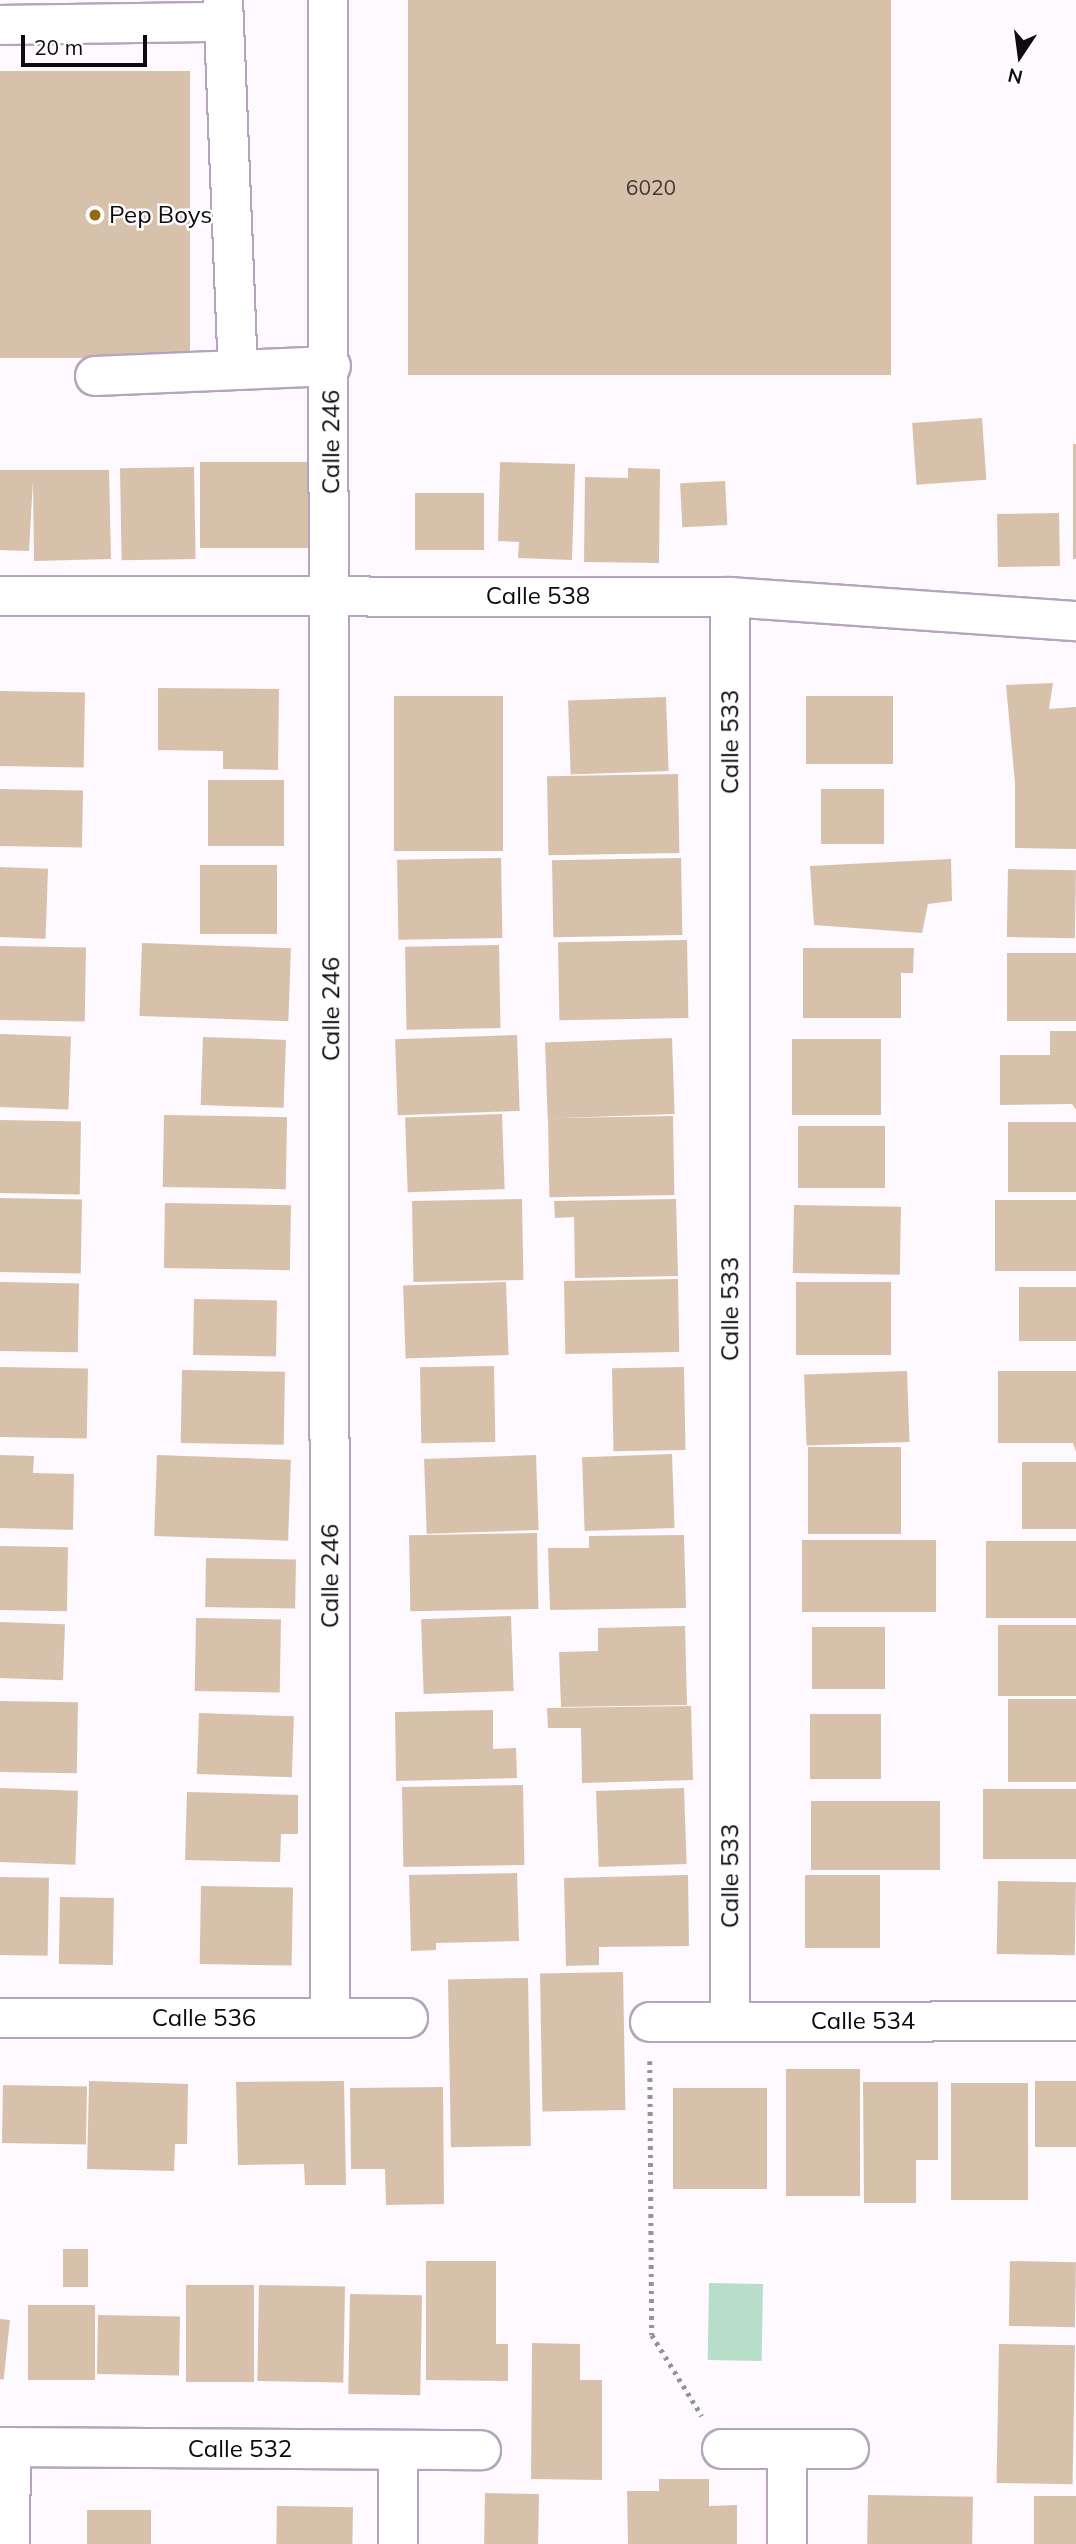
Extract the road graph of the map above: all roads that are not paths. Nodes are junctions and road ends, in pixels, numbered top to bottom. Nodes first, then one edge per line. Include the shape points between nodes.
1 (328, 0) edge
2 (223, 11) edge
3 (0, 25) edge
4 (331, 366) junction
5 (238, 370) junction
6 (95, 376) dead end
7 (332, 595) junction
8 (0, 596) edge
9 (730, 597) junction
10 (1076, 621) edge
11 (0, 2018) edge
12 (330, 2018) junction
13 (408, 2018) dead end
14 (730, 2021) junction
15 (1076, 2021) edge
16 (650, 2022) road end
17 (5, 2447) edge
18 (481, 2449) dead end
19 (722, 2449) road end
20 (787, 2449) junction
21 (849, 2449) dead end
22 (398, 2450) junction
23 (10, 2544) edge
24 (398, 2544) edge
25 (787, 2544) edge

1 - 4 street, Calle 246
2 - 3 street
2 - 5 street
4 - 5 street
4 - 7 street, Calle 246
5 - 6 street
7 - 8 street, Calle 538
7 - 9 street, Calle 538
7 - 12 street, Calle 246
9 - 10 street, Calle 538
9 - 14 street, Calle 533
11 - 12 street, Calle 536
12 - 13 street, Calle 536
14 - 15 street, Calle 534
14 - 16 street, Calle 534
17 - 22 street, Calle 532
17 - 23 street
18 - 22 street, Calle 532
19 - 20 street
20 - 21 street
20 - 25 street
22 - 24 street

